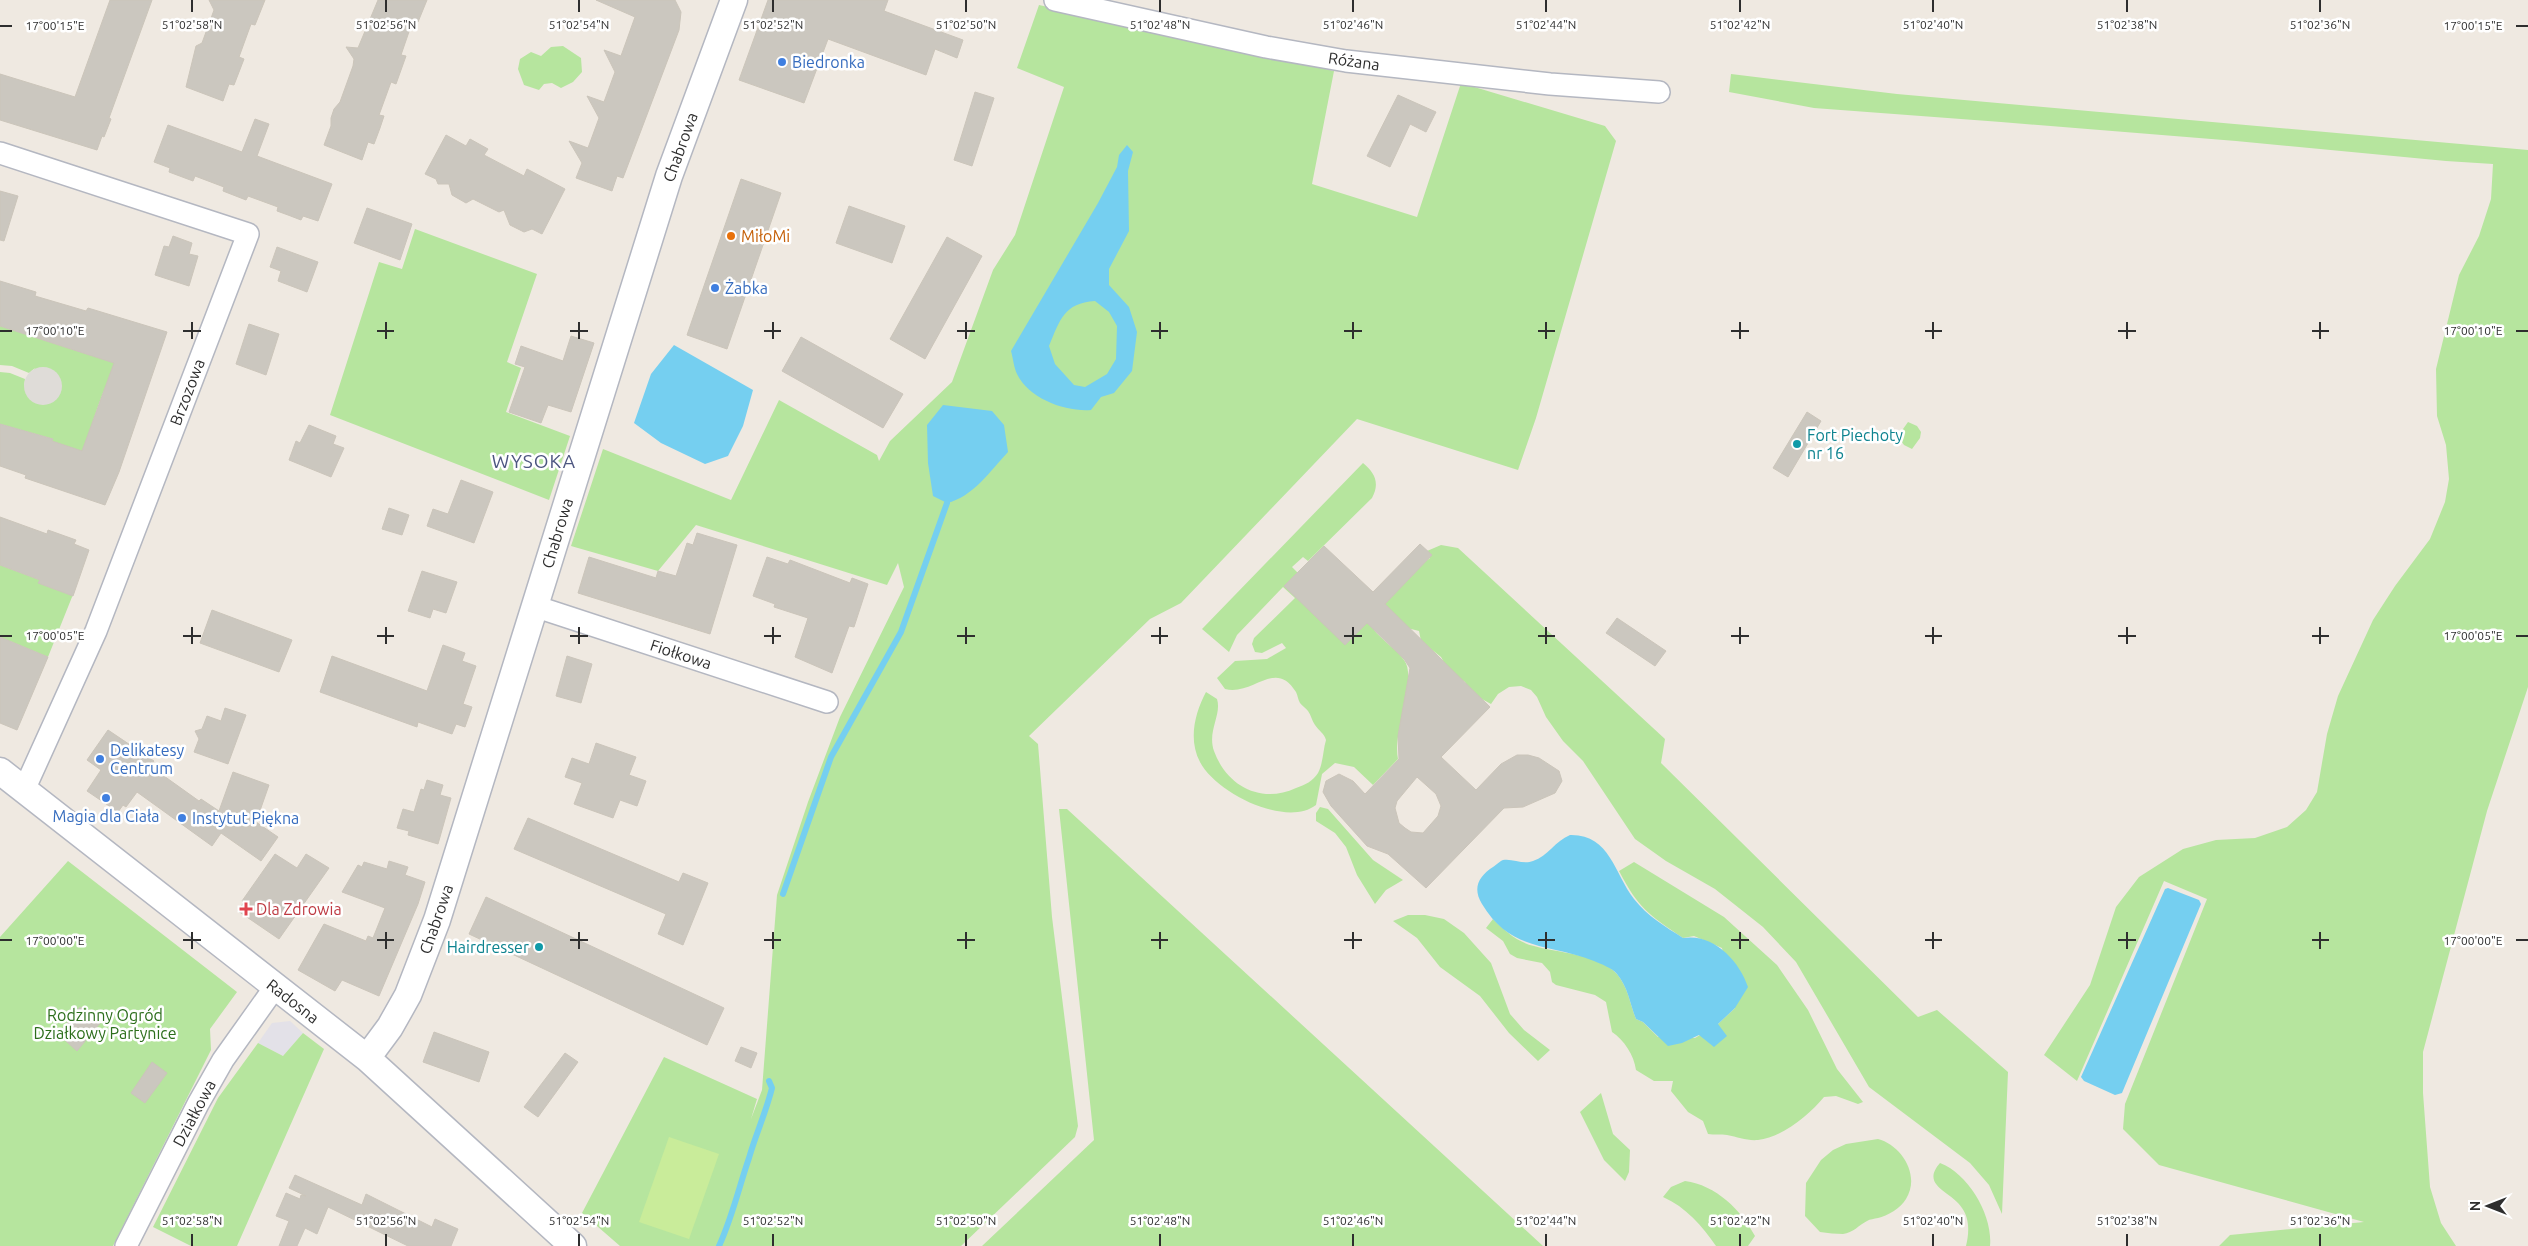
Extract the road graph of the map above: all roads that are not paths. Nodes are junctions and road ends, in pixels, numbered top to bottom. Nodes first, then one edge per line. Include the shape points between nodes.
1 (734, 0) edge
2 (1055, 0) edge
3 (1659, 92) dead end
4 (0, 153) edge
5 (534, 606) junction
6 (827, 702) dead end
7 (0, 771) edge
8 (24, 790) junction
9 (275, 987) junction
10 (367, 1058) junction
11 (126, 1246) edge
12 (573, 1246) edge

1 - 5 street, Chabrowa via 669,176
2 - 3 street, Różana via 1266,47 1346,61 1550,84
4 - 8 street, Brzozowa via 248,234 96,631
5 - 6 street, Fiołkowa
5 - 10 street, Chabrowa via 437,920 408,995
7 - 8 street, Radosna
8 - 9 street, Radosna
9 - 10 street, Radosna
9 - 11 street, Działkowa via 223,1060
10 - 12 street, Radosna

